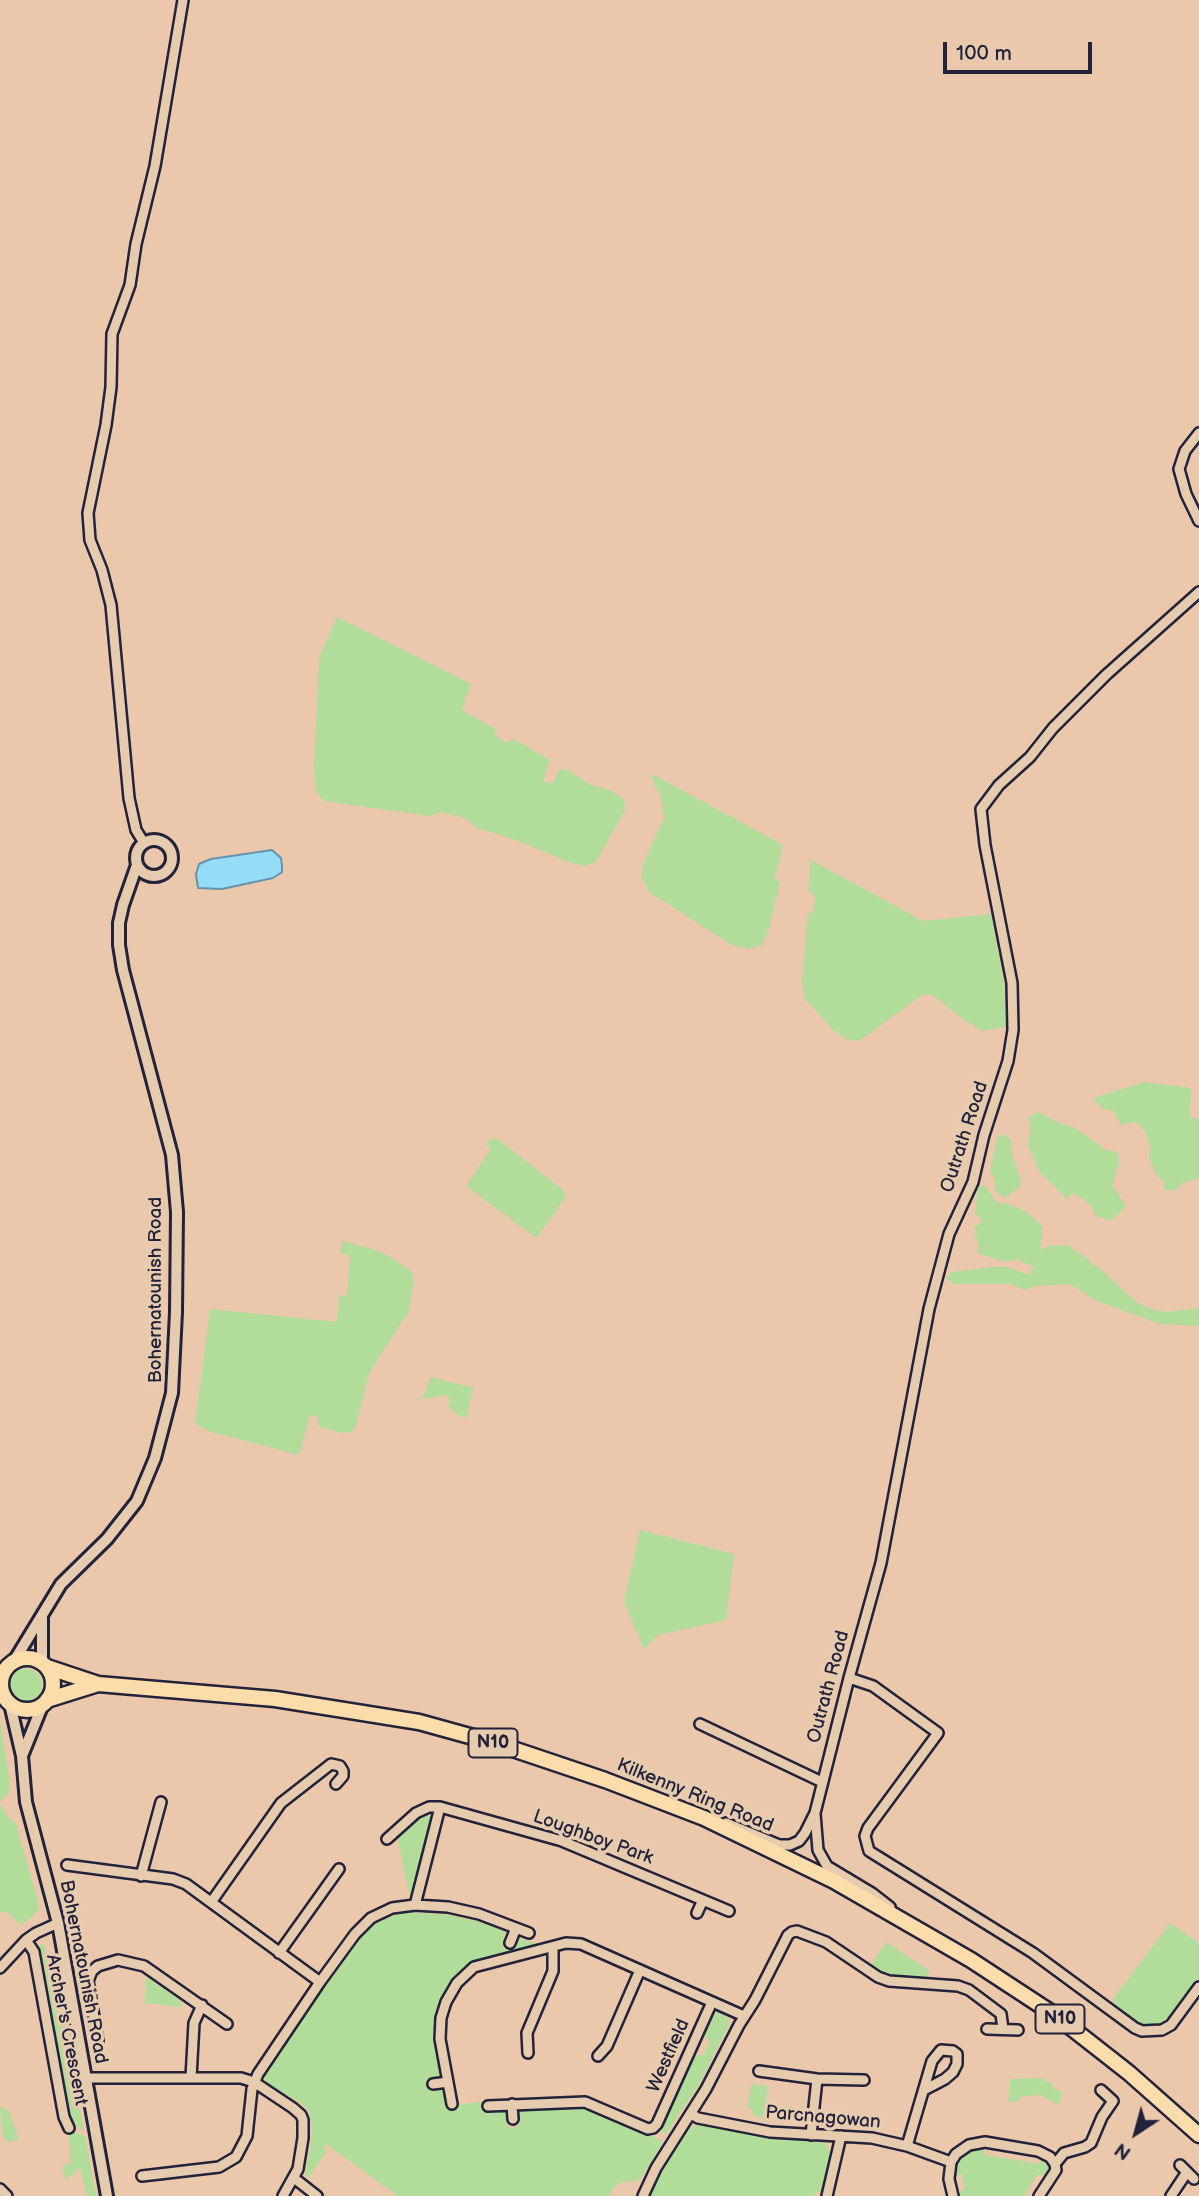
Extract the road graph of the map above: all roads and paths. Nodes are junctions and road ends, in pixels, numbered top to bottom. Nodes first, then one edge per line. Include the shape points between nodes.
1 (183, 0) edge
2 (1199, 433) edge
3 (1199, 521) edge
4 (1199, 592) edge
5 (144, 843) junction
6 (137, 865) junction
7 (146, 874) junction
8 (127, 889) junction
9 (42, 1617) junction
10 (44, 1664) junction
11 (6, 1666) edge
12 (849, 1678) junction
13 (98, 1685) junction
14 (6, 1701) edge
15 (45, 1702) junction
16 (700, 1724) dead end
17 (22, 1756) junction
18 (821, 1782) junction
19 (336, 1784) dead end
20 (162, 1802) dead end
21 (440, 1807) junction
22 (815, 1813) junction
23 (704, 1818) junction
24 (387, 1839) dead end
25 (67, 1865) dead end
26 (339, 1869) dead end
27 (141, 1876) junction
28 (703, 1900) junction
29 (212, 1901) junction
30 (415, 1905) junction
31 (729, 1911) dead end
32 (697, 1913) dead end
33 (907, 1921) junction
34 (58, 1923) junction
35 (516, 1928) junction
36 (528, 1933) dead end
37 (26, 1940) junction
38 (510, 1943) dead end
39 (553, 1947) junction
40 (279, 1953) junction
41 (0, 1968) edge
42 (640, 1970) junction
43 (320, 1982) junction
44 (1199, 1987) edge
45 (712, 2002) junction
46 (202, 2005) junction
47 (744, 2016) junction
48 (227, 2024) dead end
49 (987, 2029) dead end
50 (1003, 2029) junction
51 (1018, 2030) dead end
52 (98, 2041) dead end
53 (528, 2053) dead end
54 (598, 2056) dead end
55 (759, 2071) dead end
56 (86, 2078) junction
57 (191, 2078) junction
58 (817, 2079) junction
59 (864, 2080) dead end
60 (254, 2082) junction
61 (448, 2082) junction
62 (433, 2084) dead end
63 (924, 2090) junction
64 (1101, 2090) dead end
65 (452, 2104) dead end
66 (512, 2104) junction
67 (488, 2106) dead end
68 (691, 2114) junction
69 (513, 2119) dead end
70 (69, 2128) dead end
71 (811, 2135) junction
72 (1199, 2135) edge
73 (841, 2136) junction
74 (907, 2146) junction
75 (951, 2162) junction
76 (1055, 2164) junction
77 (1187, 2172) dead end
78 (142, 2176) dead end
79 (294, 2178) junction
80 (0, 2189) edge
81 (7, 2196) edge
82 (107, 2196) edge
83 (283, 2196) edge
84 (317, 2196) edge
85 (643, 2196) edge
86 (827, 2196) edge
87 (953, 2196) edge
88 (1039, 2196) edge
89 (1171, 2196) edge

1 - 5 street via 130,285 112,334 107,425 88,513 90,540 111,605 129,798
2 - 3 street via 1179,469
4 - 12 street, Outrath Road via 1061,719 981,809 1012,983 1013,1030 973,1182 950,1234 929,1309 881,1563
5 - 6 street, Bohernatounish Road via 136,855
5 - 7 street via 162,842 172,859 161,874
6 - 7 street
6 - 8 street, Bohernatounish Road
7 - 8 street
8 - 9 street, Bohernatounish Road via 119,923 121,957 172,1156 177,1212 172,1393 155,1458 137,1501 107,1539 70,1573
9 - 10 street
9 - 11 street, Bohernatounish Road
10 - 11 highway, N10 via 28,1658
10 - 13 highway, Kilkenny Ring Road / N10
10 - 15 highway via 53,1683
11 - 14 highway via 1,1684
12 - 18 street, Outrath Road
12 - 44 street via 873,1686 939,1733 868,1828 869,1851 1026,1948 1142,2031 1171,2025
13 - 15 highway, Kilkenny Ring Road / N10
13 - 23 highway, Kilkenny Ring Road / N10 via 261,1698 419,1722 605,1780
14 - 15 highway, N10 via 27,1710
14 - 17 street, Bohernatounish Road
15 - 17 street, Bohernatounish Road
16 - 18 street
17 - 34 street, Bohernatounish Road via 26,1802
18 - 22 street, Outrath Road
19 - 29 street via 343,1771 331,1764 281,1803
20 - 27 street
21 - 24 street via 416,1813
21 - 28 street, Loughboy Park via 562,1841
21 - 30 street
22 - 23 street, Outrath Road via 799,1841 790,1846
22 - 33 street, Outrath Road via 818,1850 827,1866
23 - 33 highway, Kilkenny Ring Road / N10 via 776,1850
25 - 27 street
26 - 40 street
27 - 29 street via 173,1879
28 - 31 street, Loughboy Park
28 - 32 street
29 - 40 street
30 - 35 street via 479,1914
30 - 43 street via 392,1908 371,1918
33 - 72 highway, Kilkenny Ring Road / N10 via 1055,2015
34 - 37 street, Archer's Crescent
34 - 56 street, Bohernatounish Road
35 - 36 street
35 - 38 street
37 - 41 street, Archer's Crescent
37 - 70 street, Archer's Crescent via 34,1952
39 - 42 street, Westfield via 581,1944
39 - 53 street via 553,1971 527,2033
39 - 61 street, Westfield via 474,1967 457,1983 441,2018
40 - 43 street
42 - 45 street, Westfield
42 - 54 street via 607,2046
43 - 60 street
45 - 47 street, Westfield
45 - 66 street, Westfield via 657,2124 648,2129 584,2102
46 - 48 street
46 - 52 street via 144,1966 106,1962 92,1971 88,1981
46 - 57 street via 194,2023
47 - 50 street via 788,1935 797,1931 826,1942 889,1981 969,1990 1001,2014
47 - 68 street
49 - 50 street
50 - 51 street
55 - 58 street
56 - 57 street
56 - 82 street, Bohernatounish Road
57 - 60 street
58 - 59 street
58 - 71 street
60 - 78 street via 247,2136 229,2164
60 - 79 street via 301,2115 303,2138
61 - 62 street
61 - 65 street, Westfield
63 - 63 street via 936,2054 945,2049 957,2054 953,2072
63 - 74 street
64 - 76 street via 1113,2101 1091,2143 1064,2153
66 - 67 street
66 - 69 street
68 - 71 street, Parcnagowan via 746,2128
68 - 85 street
71 - 73 street, Parcnagowan
73 - 74 street, Parcnagowan
73 - 86 street
74 - 75 street, Parcnagowan
75 - 76 street via 961,2149 985,2142 1038,2151
75 - 87 street
76 - 88 street via 1056,2170
77 - 89 street
79 - 83 street
79 - 84 street
80 - 81 street

